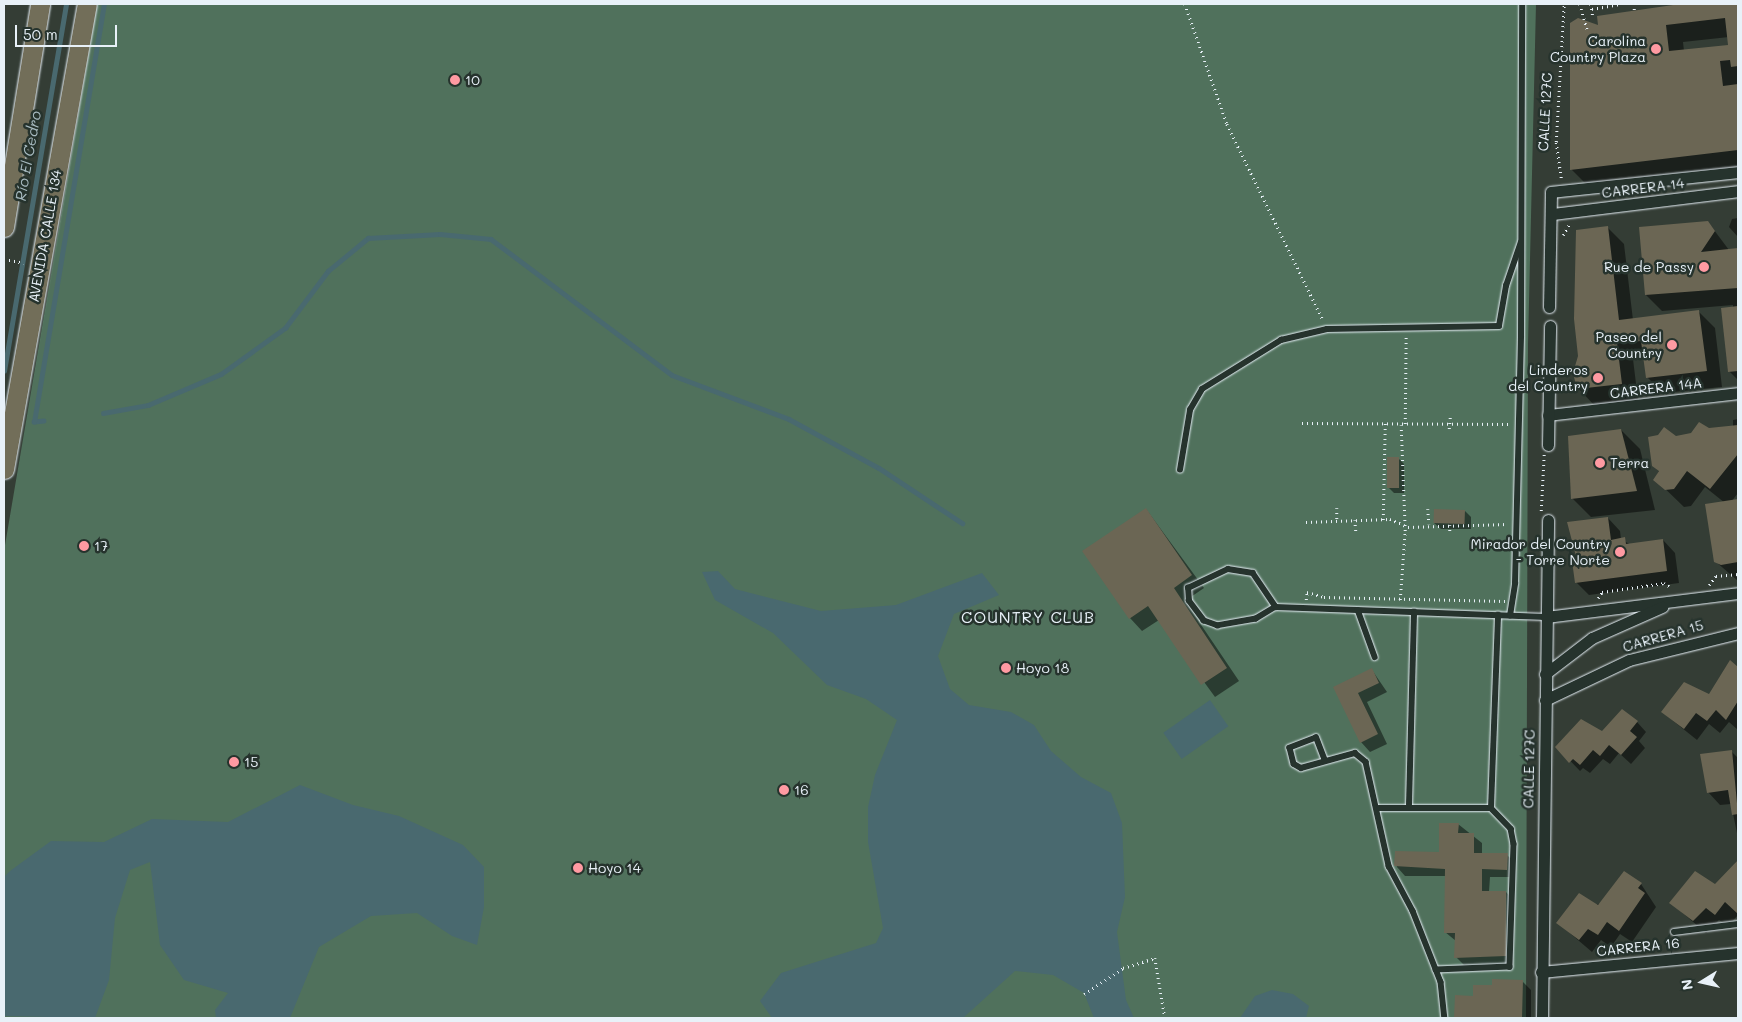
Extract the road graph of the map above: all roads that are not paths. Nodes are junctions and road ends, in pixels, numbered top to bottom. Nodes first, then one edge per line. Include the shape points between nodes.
1 (40, 4) edge
2 (86, 4) edge
3 (1522, 4) edge
4 (1738, 172) edge
5 (1738, 191) edge
6 (1552, 214) junction
7 (4, 227) edge
8 (1522, 240) junction
9 (1549, 307) dead end
10 (1550, 326) dead end
11 (1738, 393) edge
12 (1548, 416) junction
13 (1550, 448) road end
14 (4, 468) edge
15 (1180, 470) dead end
16 (1548, 518) road end
17 (1738, 593) edge
18 (1675, 601) junction
19 (1276, 607) junction
20 (1358, 610) junction
21 (1414, 612) junction
22 (1498, 615) junction
23 (1510, 616) junction
24 (1546, 617) junction
25 (1738, 633) edge
26 (1375, 657) dead end
27 (1545, 674) junction
28 (1545, 700) junction
29 (1325, 761) junction
30 (1409, 806) junction
31 (1378, 808) junction
32 (1491, 808) junction
33 (1738, 924) edge
34 (1674, 932) dead end
35 (1738, 952) edge
36 (1436, 970) junction
37 (1541, 972) junction
38 (1445, 1018) edge
39 (1542, 1018) edge

1 - 7 main road
2 - 14 main road, AVENIDA CALLE 134
3 - 8 lane
4 - 6 street, CARRERA 14 via 1552,192
5 - 6 street, CARRERA 14
6 - 9 street
8 - 15 lane via 1506,286 1499,326 1327,329 1281,340 1202,389 1190,410
8 - 23 lane via 1517,525 1514,601
10 - 12 street
11 - 12 street, CARRERA 14A
12 - 13 street
16 - 24 street, CALLE 127C
17 - 18 street, CARRERA 15
18 - 24 street, CARRERA 15
18 - 27 street, CARRERA 15 via 1607,629 1570,651
19 - 19 lane via 1253,573 1236,568 1209,575 1188,588 1187,594 1204,620 1218,626 1256,619
19 - 20 lane
20 - 21 lane
20 - 26 lane
21 - 22 lane
21 - 30 lane
22 - 23 lane
22 - 32 lane
23 - 24 lane
24 - 27 street, CALLE 127C
25 - 28 street, CARRERA 15 via 1629,660
27 - 28 street, CALLE 127C
28 - 37 street, CALLE 127C
29 - 29 lane via 1316,738 1290,748 1296,767
29 - 31 lane via 1362,755
30 - 31 lane
30 - 32 lane
31 - 36 lane via 1389,866 1413,911
32 - 36 lane via 1505,819 1514,844 1512,963 1507,970
33 - 34 lane
35 - 37 street, CARRERA 16
36 - 38 lane
37 - 39 street, CALLE 127C

